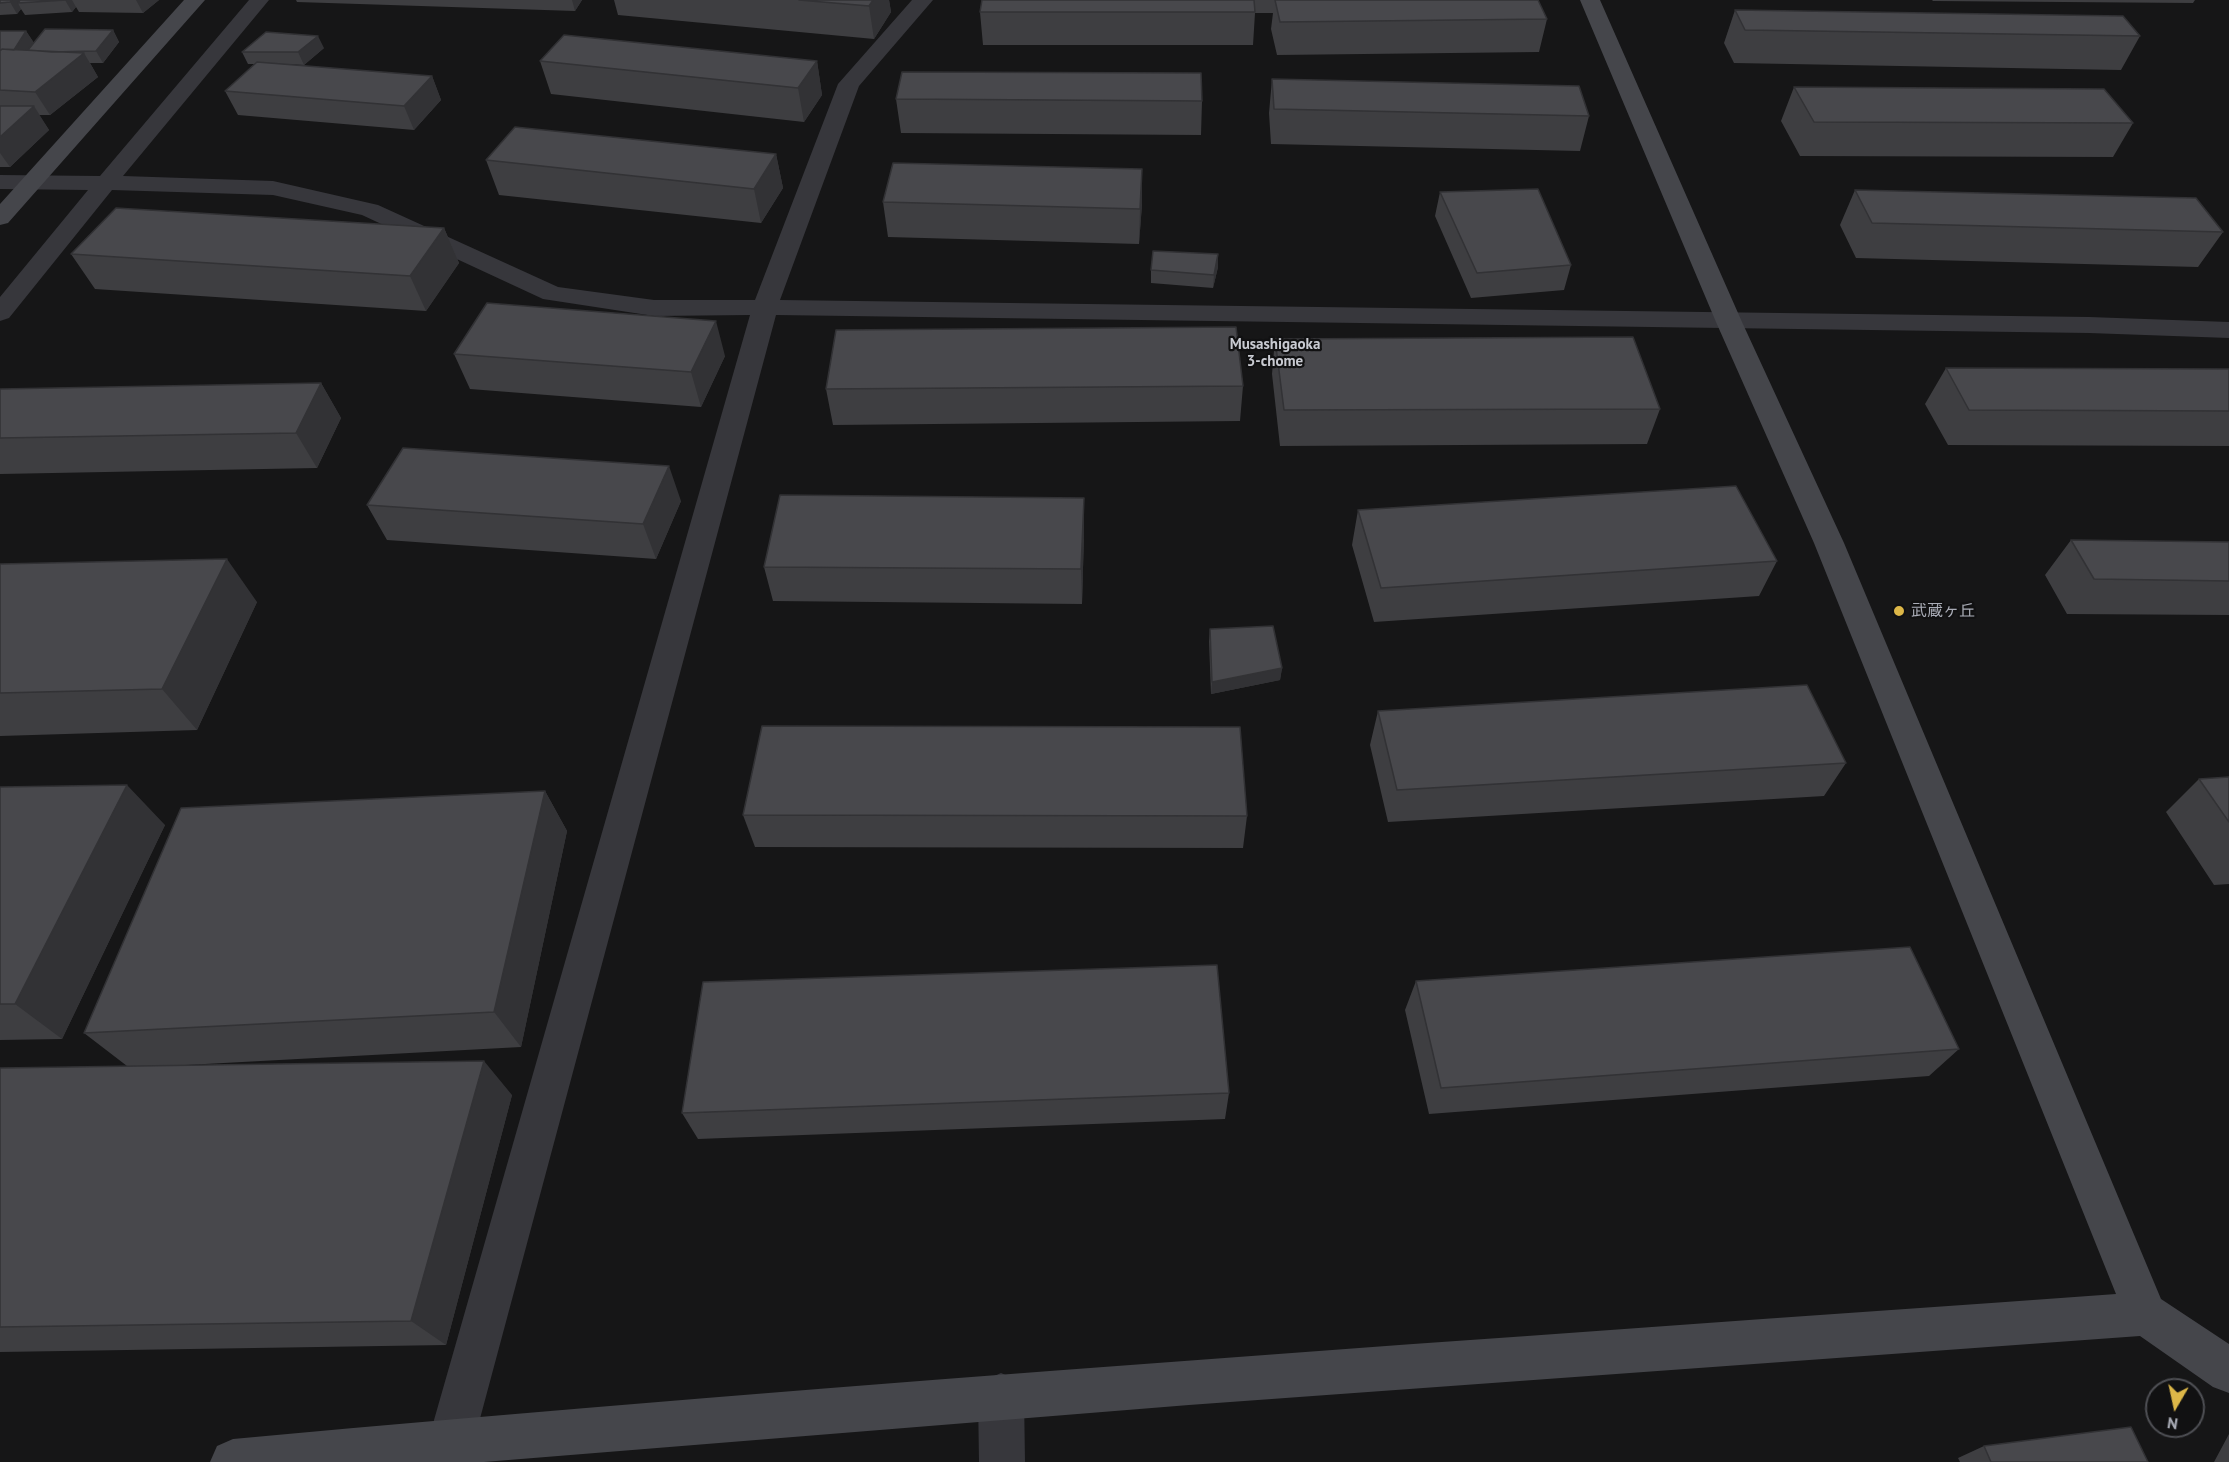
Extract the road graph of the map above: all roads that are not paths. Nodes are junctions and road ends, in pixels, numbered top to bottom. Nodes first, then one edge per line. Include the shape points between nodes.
1 (195, 0) edge
2 (259, 0) edge
3 (922, 0) edge
4 (1590, 0) edge
5 (0, 182) edge
6 (33, 182) junction
7 (106, 183) junction
8 (0, 218) edge
9 (765, 307) junction
10 (0, 314) edge
11 (1729, 322) junction
12 (2229, 330) edge
13 (2146, 1314) junction
14 (2229, 1371) edge
15 (1001, 1396) junction
16 (451, 1441) junction
17 (233, 1462) edge
18 (1002, 1462) edge

1 - 6 street
2 - 7 street
3 - 9 street via 849,84
4 - 11 street
5 - 6 street
6 - 7 street
6 - 8 street
7 - 9 street via 273,188 370,210 552,294 654,308
7 - 10 street
9 - 11 street
9 - 16 street
11 - 12 street
11 - 13 street via 1829,543
13 - 14 street
13 - 15 street
15 - 16 street
15 - 18 street
16 - 17 street

